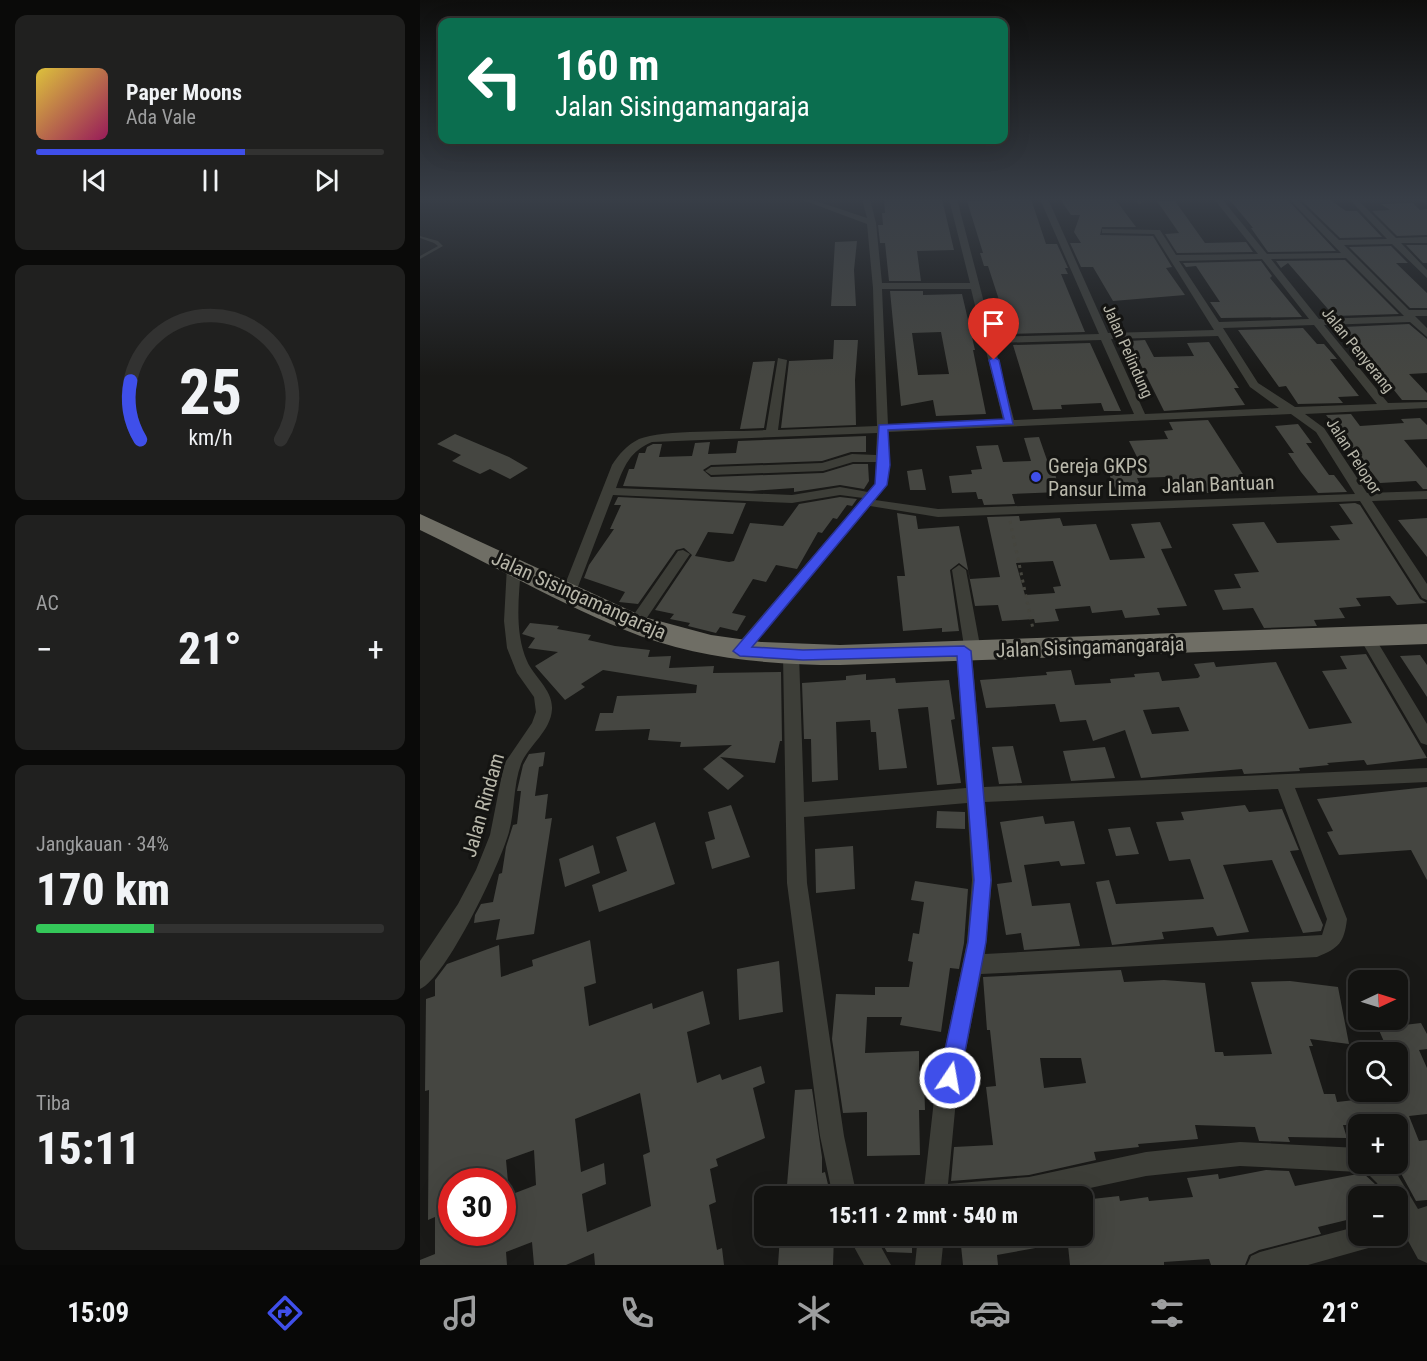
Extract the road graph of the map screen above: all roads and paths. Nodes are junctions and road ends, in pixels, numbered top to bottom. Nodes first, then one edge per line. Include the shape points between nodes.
1 (874, 258) edge
2 (968, 258) edge
3 (1070, 258) edge
4 (1174, 258) edge
5 (1266, 258) edge
6 (1351, 258) edge
7 (1411, 258) edge
8 (1427, 275) edge
9 (876, 286) junction
10 (975, 286) junction
11 (1427, 313) edge
12 (1409, 316) junction
13 (1317, 322) junction
14 (1219, 329) junction
15 (1427, 334) edge
16 (1105, 336) junction
17 (989, 340) junction
18 (782, 360) dead end
19 (1427, 405) edge
20 (1384, 407) junction
21 (1295, 410) junction
22 (1140, 416) junction
23 (1010, 422) junction
24 (883, 427) junction
25 (772, 432) junction
26 (884, 459) junction
27 (711, 471) dead end
28 (608, 491) junction
29 (1427, 495) edge
30 (1362, 498) junction
31 (869, 499) junction
32 (1008, 511) junction
33 (420, 521) edge
34 (683, 554) dead end
35 (514, 566) junction
36 (959, 570) dead end
37 (569, 592) junction
38 (1427, 596) edge
39 (635, 624) junction
40 (1427, 634) edge
41 (1367, 637) junction
42 (1038, 648) junction
43 (740, 651) junction
44 (968, 651) junction
45 (791, 655) junction
46 (1427, 738) edge
47 (1427, 775) edge
48 (1284, 781) junction
49 (976, 795) junction
50 (794, 810) junction
51 (972, 965) junction
52 (420, 979) edge
53 (1348, 1159) edge
54 (842, 1186) edge
55 (936, 1186) edge
56 (1043, 1186) edge
57 (1413, 1224) edge
58 (1348, 1242) edge
59 (867, 1246) edge
60 (930, 1246) edge
61 (1427, 1250) edge
62 (878, 1265) edge
63 (928, 1265) edge
64 (1260, 1265) edge

1 - 9 street
2 - 10 street
3 - 16 street, Jalan Pelindung
4 - 14 street, Jalan Pelopor
5 - 13 street, Jalan Penyerang
6 - 12 street
7 - 8 street
9 - 10 street
9 - 24 street
10 - 17 street
11 - 12 street
12 - 13 street
12 - 15 street
13 - 14 street
13 - 20 street, Jalan Penyerang
14 - 16 street
14 - 21 street, Jalan Pelopor via 1254,385
16 - 17 street
16 - 22 street, Jalan Pelindung
17 - 23 street
18 - 25 street
19 - 20 street
20 - 21 street
21 - 22 street
21 - 30 street, Jalan Pelopor via 1320,430
22 - 23 street
23 - 24 street
24 - 25 street
24 - 26 street
25 - 28 street via 638,443 624,454
26 - 27 street via 852,458 823,467
26 - 31 street via 881,485
28 - 31 street, Jalan Bantuan via 792,499 840,491
28 - 37 street
29 - 30 street, Jalan Bantuan
30 - 32 street, Jalan Bantuan
30 - 38 street, Jalan Pelopor
31 - 32 street, Jalan Bantuan via 939,513
31 - 43 street
32 - 42 path
33 - 35 highway, Jalan Sisingamangaraja
34 - 39 street
35 - 37 highway, Jalan Sisingamangaraja
35 - 52 street, Jalan Rindam via 510,621 525,674 544,703 543,716 514,762 500,833 484,876 462,918
36 - 44 street
37 - 39 highway, Jalan Sisingamangaraja
39 - 43 highway, Jalan Sisingamangaraja via 673,638
40 - 41 highway, Jalan Sisingamangaraja
41 - 42 highway, Jalan Sisingamangaraja
41 - 46 street
42 - 44 highway, Jalan Sisingamangaraja
43 - 45 highway, Jalan Sisingamangaraja
44 - 45 highway, Jalan Sisingamangaraja
44 - 49 street
45 - 50 street
47 - 48 street
48 - 49 street
48 - 51 street via 1337,919 1329,942 1317,947
49 - 50 street
49 - 51 street via 982,880
50 - 54 street via 797,883 831,1136
51 - 55 street via 945,1100
53 - 56 street via 1240,1154 1146,1164
57 - 61 street
58 - 64 street
59 - 62 street
60 - 63 street

